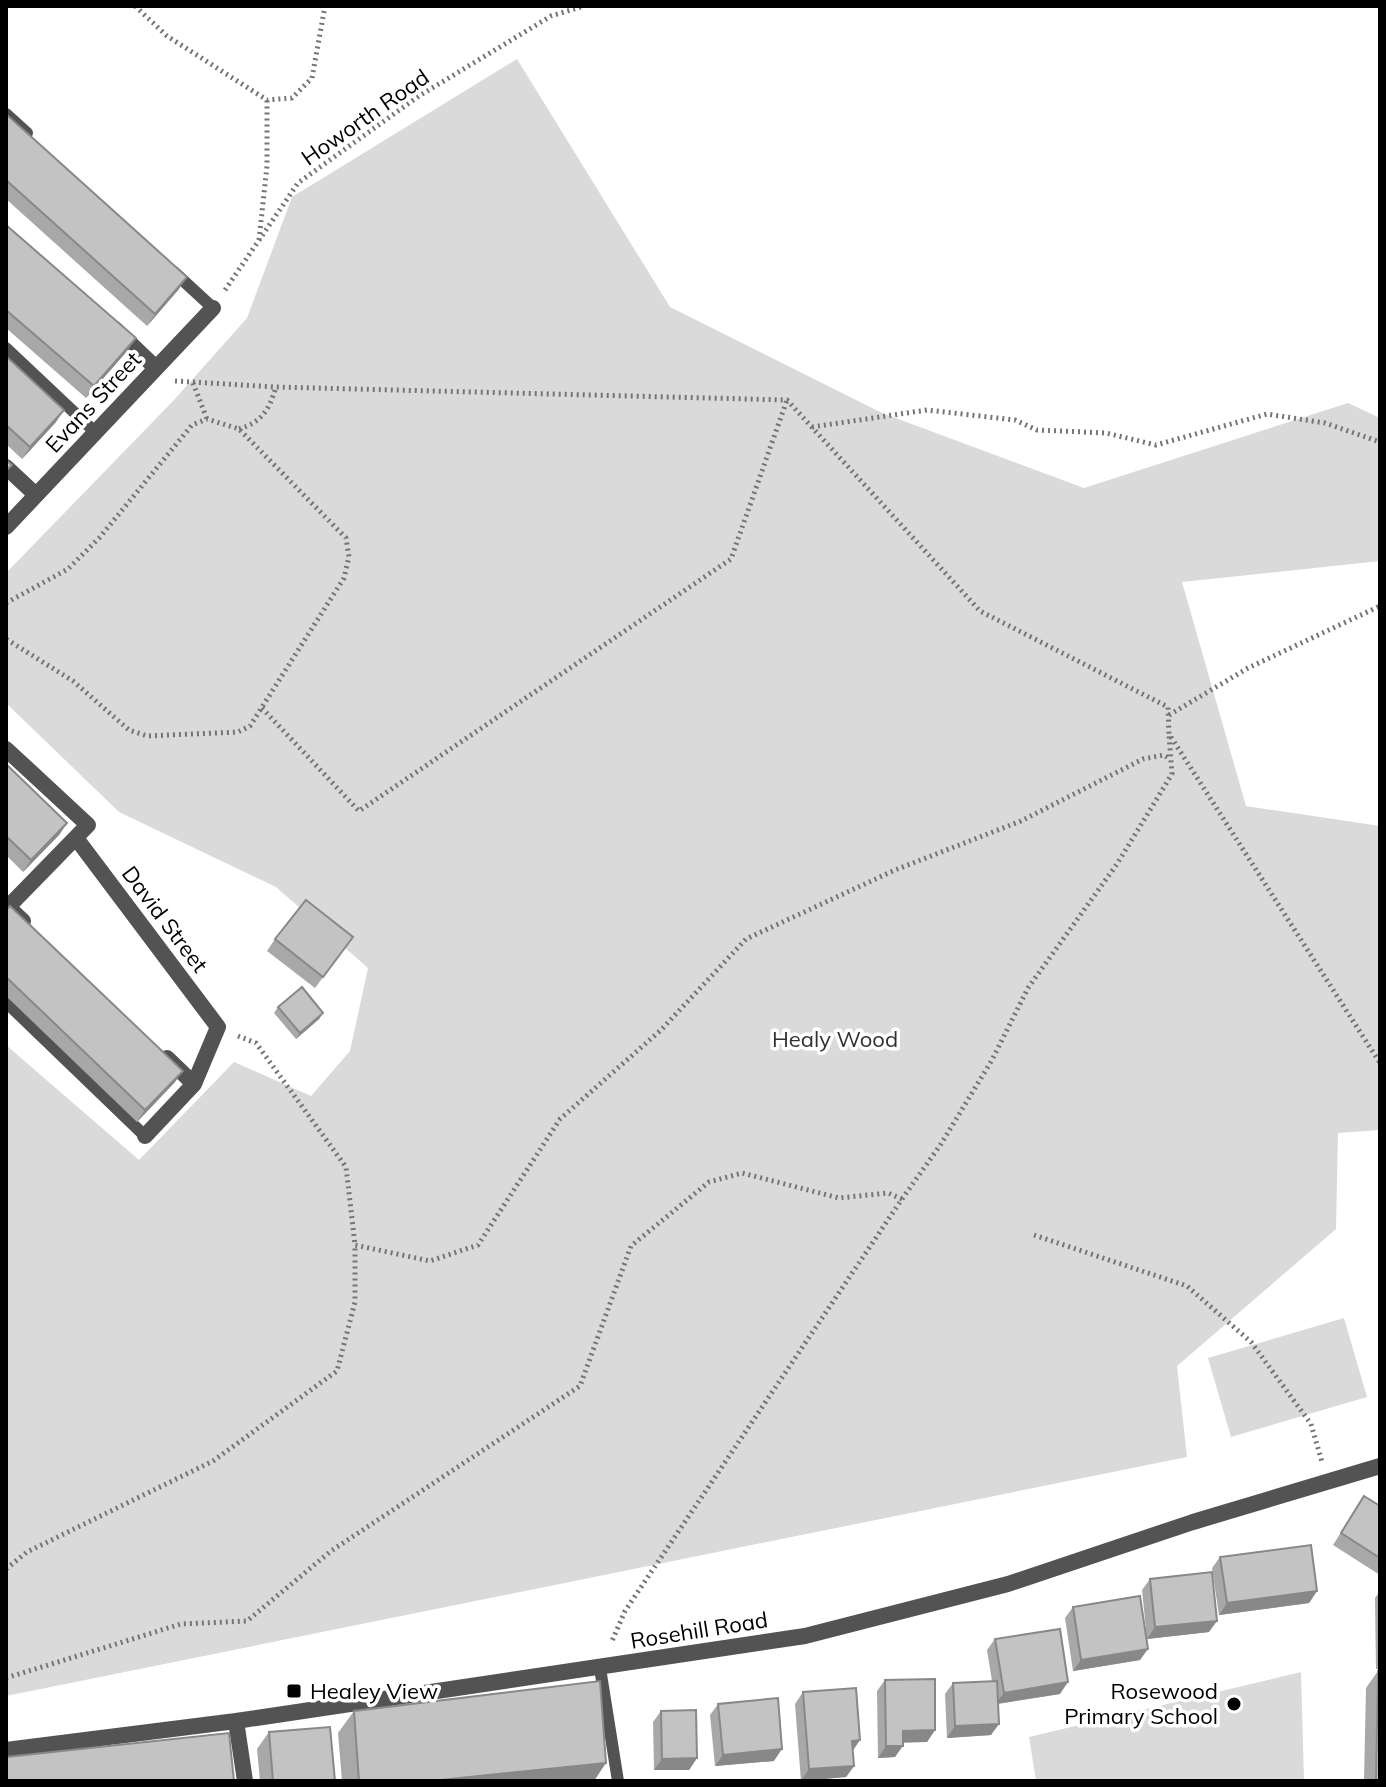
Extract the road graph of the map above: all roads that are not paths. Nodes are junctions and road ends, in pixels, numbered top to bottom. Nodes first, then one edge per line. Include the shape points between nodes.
1 (6, 114) edge
2 (40, 146) edge
3 (167, 265) edge
4 (213, 308) joint
5 (98, 314) edge
6 (6, 348) edge
7 (151, 373) junction
8 (95, 432) junction
9 (6, 467) edge
10 (36, 495) junction
11 (6, 527) edge
12 (6, 749) edge
13 (76, 838) junction
14 (7, 907) edge
15 (41, 938) edge
16 (6, 1002) edge
17 (150, 1042) edge
18 (194, 1084) junction
19 (145, 1136) joint
20 (1380, 1466) edge
21 (600, 1668) junction
22 (236, 1721) junction
23 (6, 1750) edge
24 (245, 1781) edge
25 (618, 1781) edge

1 - 2 lane
3 - 4 lane
4 - 7 street, Evans Street
5 - 7 street
6 - 8 lane
7 - 8 street, Evans Street
8 - 10 street, Evans Street
9 - 10 street
10 - 11 street, Evans Street
12 - 13 street via 88,825
13 - 14 street
13 - 18 street, David Street via 218,1027
14 - 15 street
16 - 19 lane
17 - 18 street
18 - 19 street
20 - 21 street, Rosehill Road via 965,1595 805,1636
21 - 22 street, Rosehill Road
21 - 25 lane
22 - 23 street, Rosehill Road
22 - 24 street

